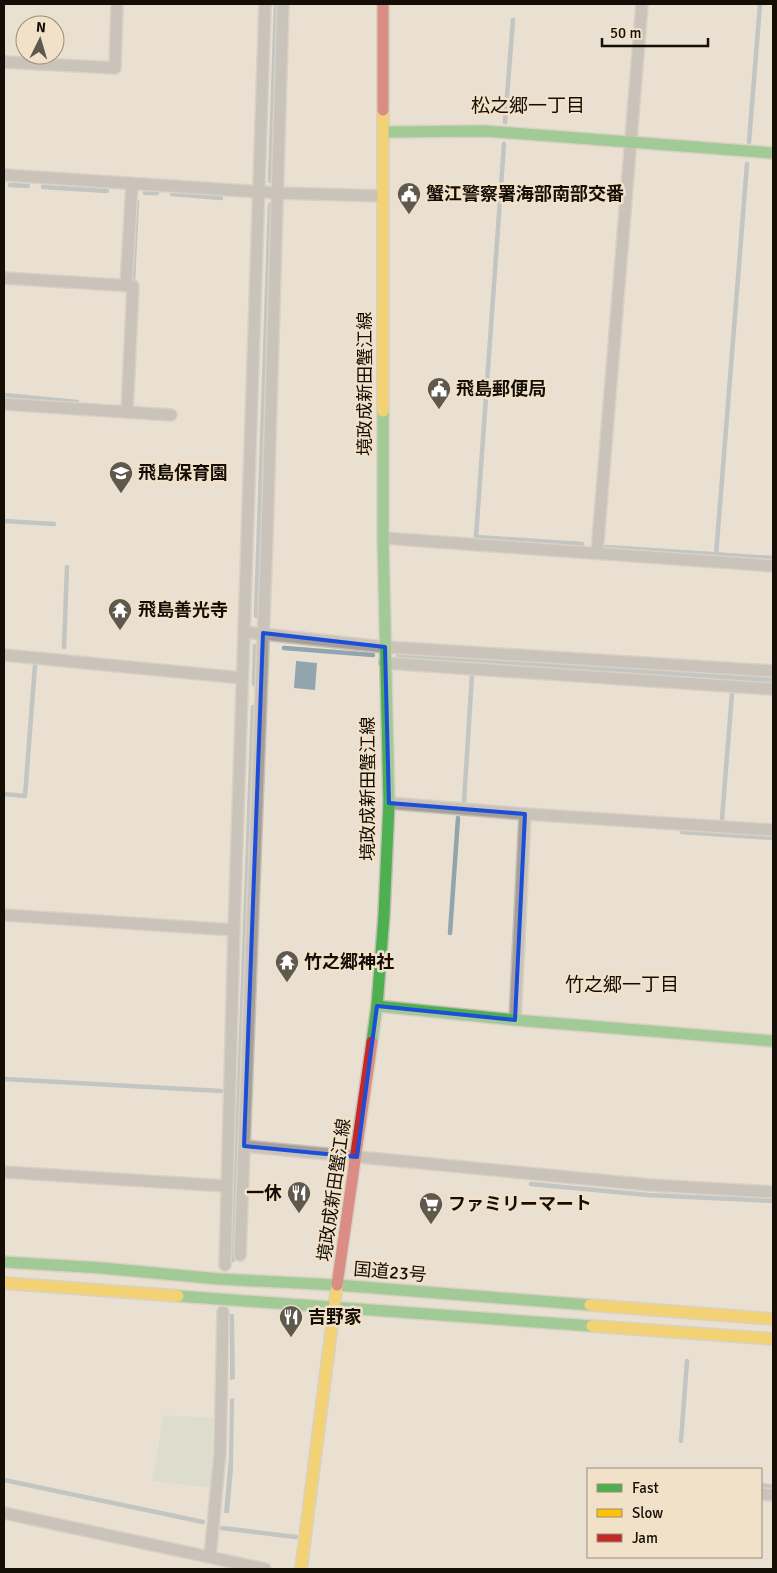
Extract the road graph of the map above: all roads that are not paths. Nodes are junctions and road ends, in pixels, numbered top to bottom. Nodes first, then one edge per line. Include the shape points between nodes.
1 (117, 4) edge
2 (265, 4) edge
3 (283, 4) edge
4 (383, 4) edge
5 (642, 4) edge
6 (4, 62) edge
7 (384, 132) junction
8 (632, 142) junction
9 (773, 153) edge
10 (4, 175) edge
11 (132, 184) junction
12 (260, 192) junction
13 (278, 193) junction
14 (384, 196) junction
15 (4, 278) edge
16 (126, 286) junction
17 (4, 404) edge
18 (127, 412) junction
19 (171, 415) dead end
20 (382, 538) junction
21 (596, 554) junction
22 (773, 566) edge
23 (244, 632) junction
24 (263, 634) junction
25 (385, 647) junction
26 (4, 655) edge
27 (385, 663) junction
28 (773, 671) edge
29 (242, 678) junction
30 (773, 689) edge
31 (388, 803) junction
32 (525, 814) junction
33 (773, 830) edge
34 (4, 916) edge
35 (234, 930) junction
36 (377, 1006) junction
37 (514, 1020) junction
38 (773, 1041) edge
39 (244, 1146) junction
40 (357, 1157) junction
41 (4, 1172) edge
42 (226, 1186) junction
43 (773, 1192) edge
44 (240, 1255) dead end
45 (4, 1262) edge
46 (225, 1265) dead end
47 (4, 1284) edge
48 (337, 1285) junction
49 (335, 1308) junction
50 (223, 1312) dead end
51 (773, 1319) edge
52 (773, 1339) edge
53 (4, 1513) edge
54 (210, 1557) junction
55 (265, 1569) edge
56 (301, 1569) edge

1 - 6 street via 114,68
2 - 12 street
3 - 13 street
4 - 7 main road, 境政成新田蟹江線
5 - 8 street
7 - 8 main road via 485,131
7 - 14 main road, 境政成新田蟹江線
8 - 9 main road
8 - 21 street
10 - 11 street
11 - 12 street
11 - 16 street
12 - 13 street
12 - 23 street
13 - 14 street
13 - 24 street
14 - 20 main road, 境政成新田蟹江線
15 - 16 street
16 - 18 street via 133,286
17 - 18 street
18 - 19 street
20 - 21 street
20 - 25 main road, 境政成新田蟹江線
21 - 22 street
23 - 24 street
23 - 29 street
24 - 25 street
24 - 39 street
25 - 27 main road, 境政成新田蟹江線
25 - 28 street
26 - 29 street
27 - 30 street
27 - 31 main road, 境政成新田蟹江線
29 - 35 street
31 - 32 street
31 - 36 main road, 境政成新田蟹江線
32 - 33 street
32 - 37 street
34 - 35 street
35 - 42 street
36 - 37 main road
36 - 40 main road, 境政成新田蟹江線
37 - 38 main road
39 - 40 street
39 - 44 street
40 - 43 street via 650,1185
40 - 48 main road, 境政成新田蟹江線
41 - 42 street
42 - 46 street
45 - 48 main road, 国道23号
47 - 49 main road
48 - 49 main road, 境政成新田蟹江線
48 - 51 main road, 国道23号
49 - 52 main road
49 - 56 main road, 境政成新田蟹江線
50 - 54 street via 220,1453
53 - 54 street
54 - 55 street

